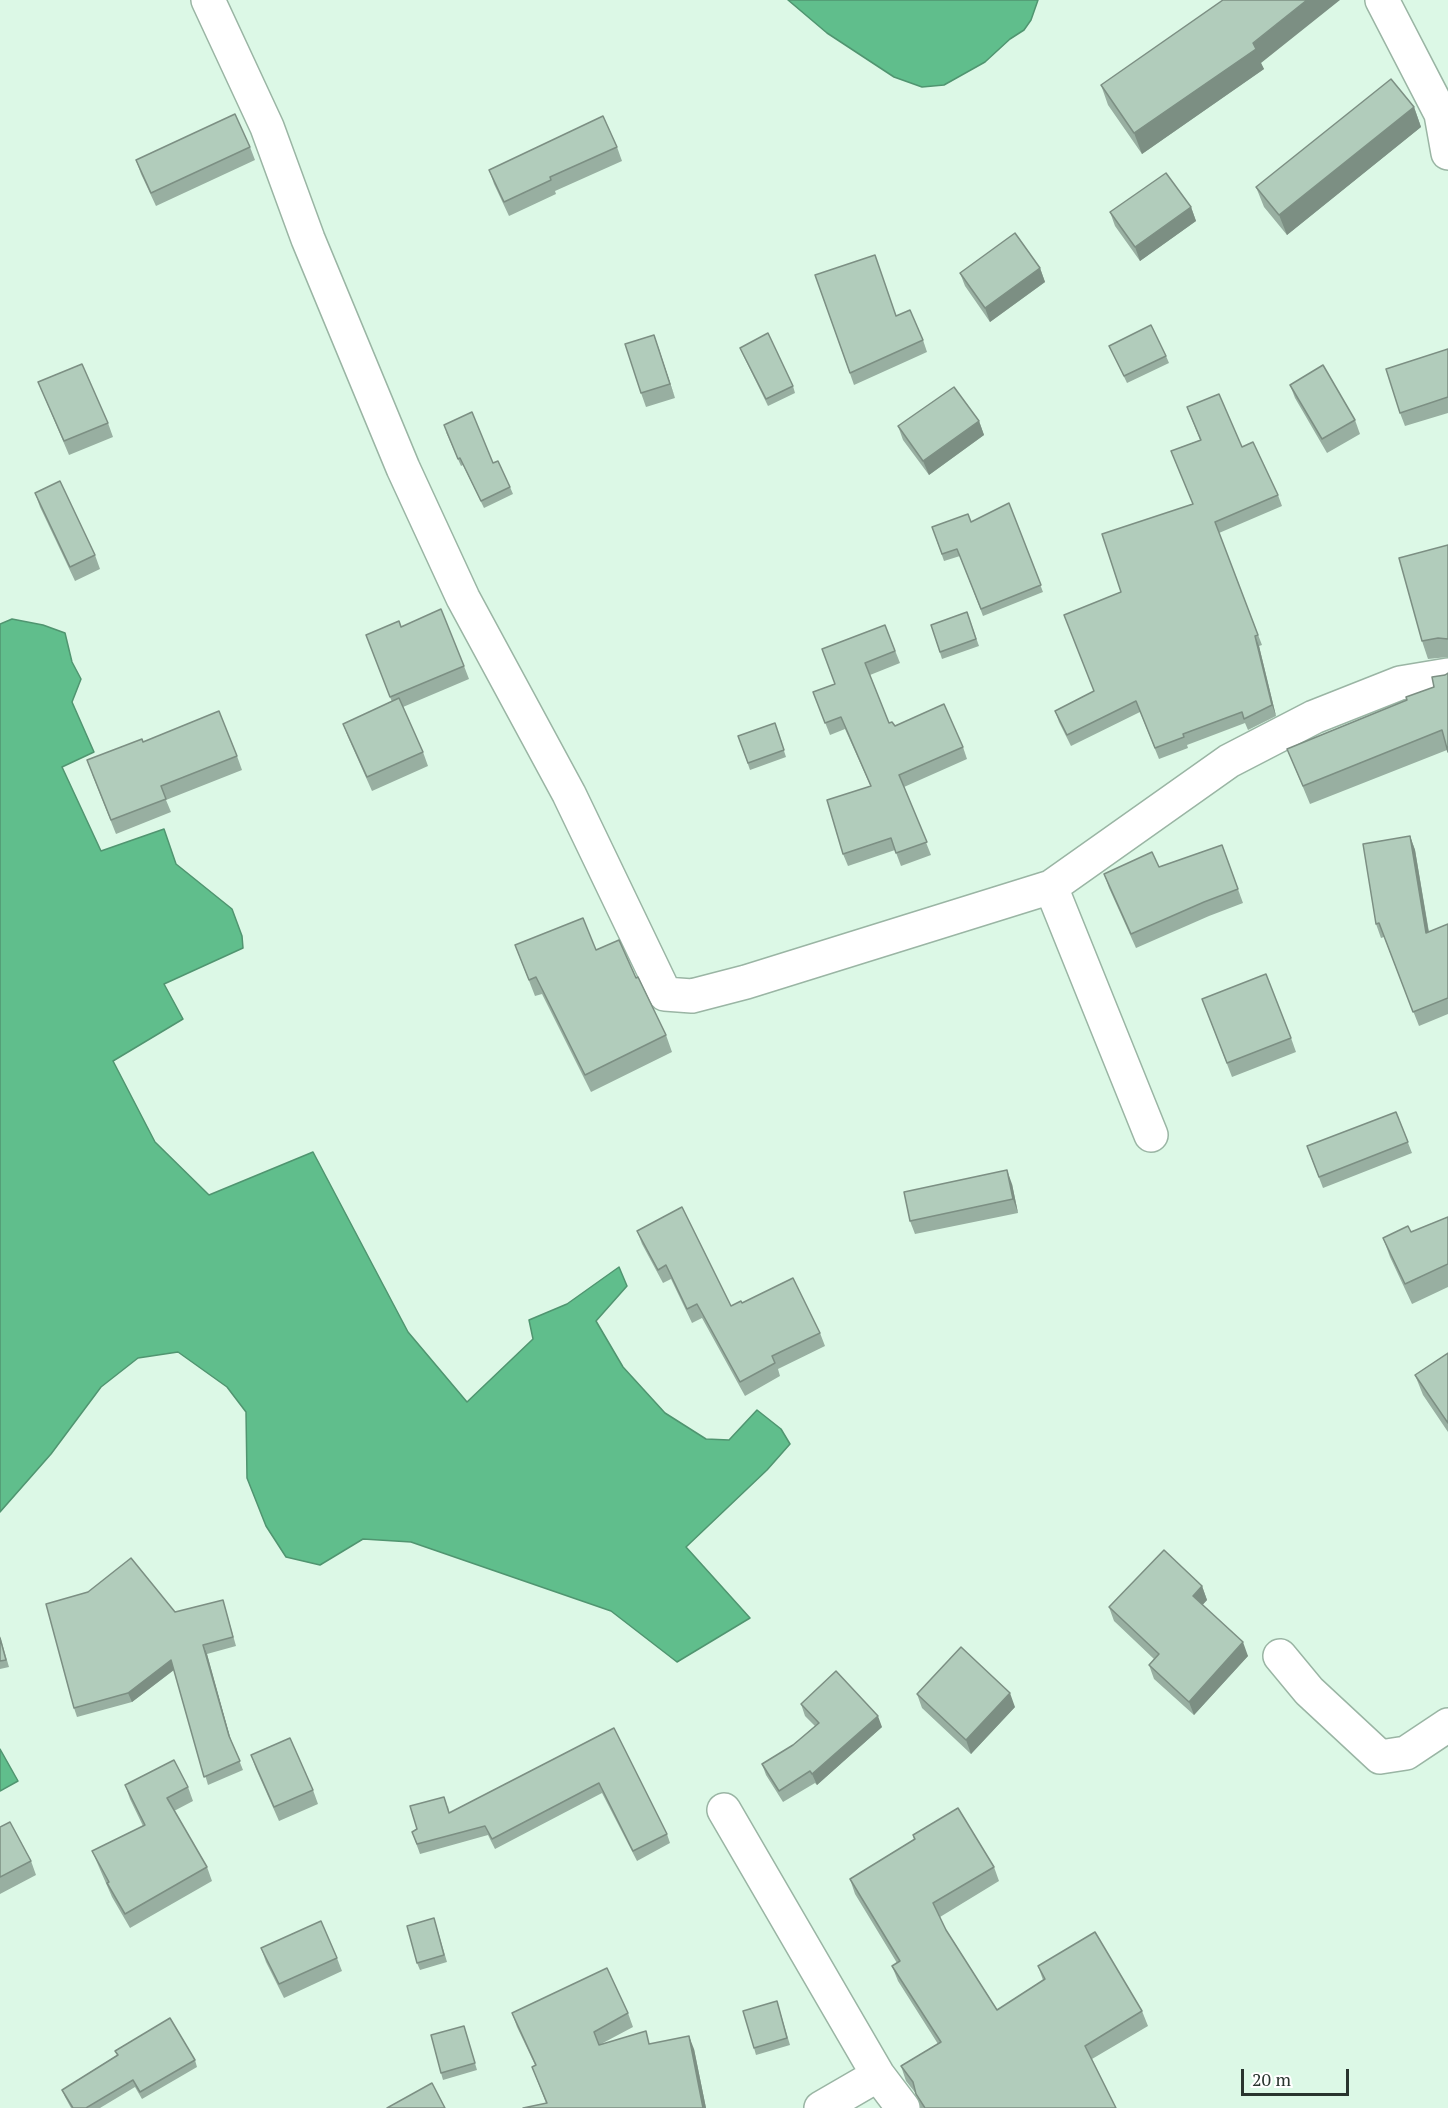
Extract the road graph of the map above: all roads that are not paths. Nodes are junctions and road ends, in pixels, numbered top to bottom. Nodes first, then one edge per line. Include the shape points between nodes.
1 (208, 0) edge
2 (1382, 0) edge
3 (1445, 109) edge
4 (1448, 153) edge
5 (1448, 675) edge
6 (1051, 887) junction
7 (1151, 1135) dead end
8 (1280, 1656) dead end
9 (1448, 1725) edge
10 (724, 1810) dead end
11 (878, 2074) junction
12 (821, 2108) edge
13 (903, 2108) edge

1 - 6 street via 267,127 308,239 413,490 463,598 569,794 665,994 692,996 746,982
2 - 3 street
3 - 4 street
5 - 6 street via 1400,683 1314,717 1228,761
6 - 7 street
8 - 9 street via 1309,1691 1380,1758 1406,1753
10 - 11 street
11 - 12 street
11 - 13 street

